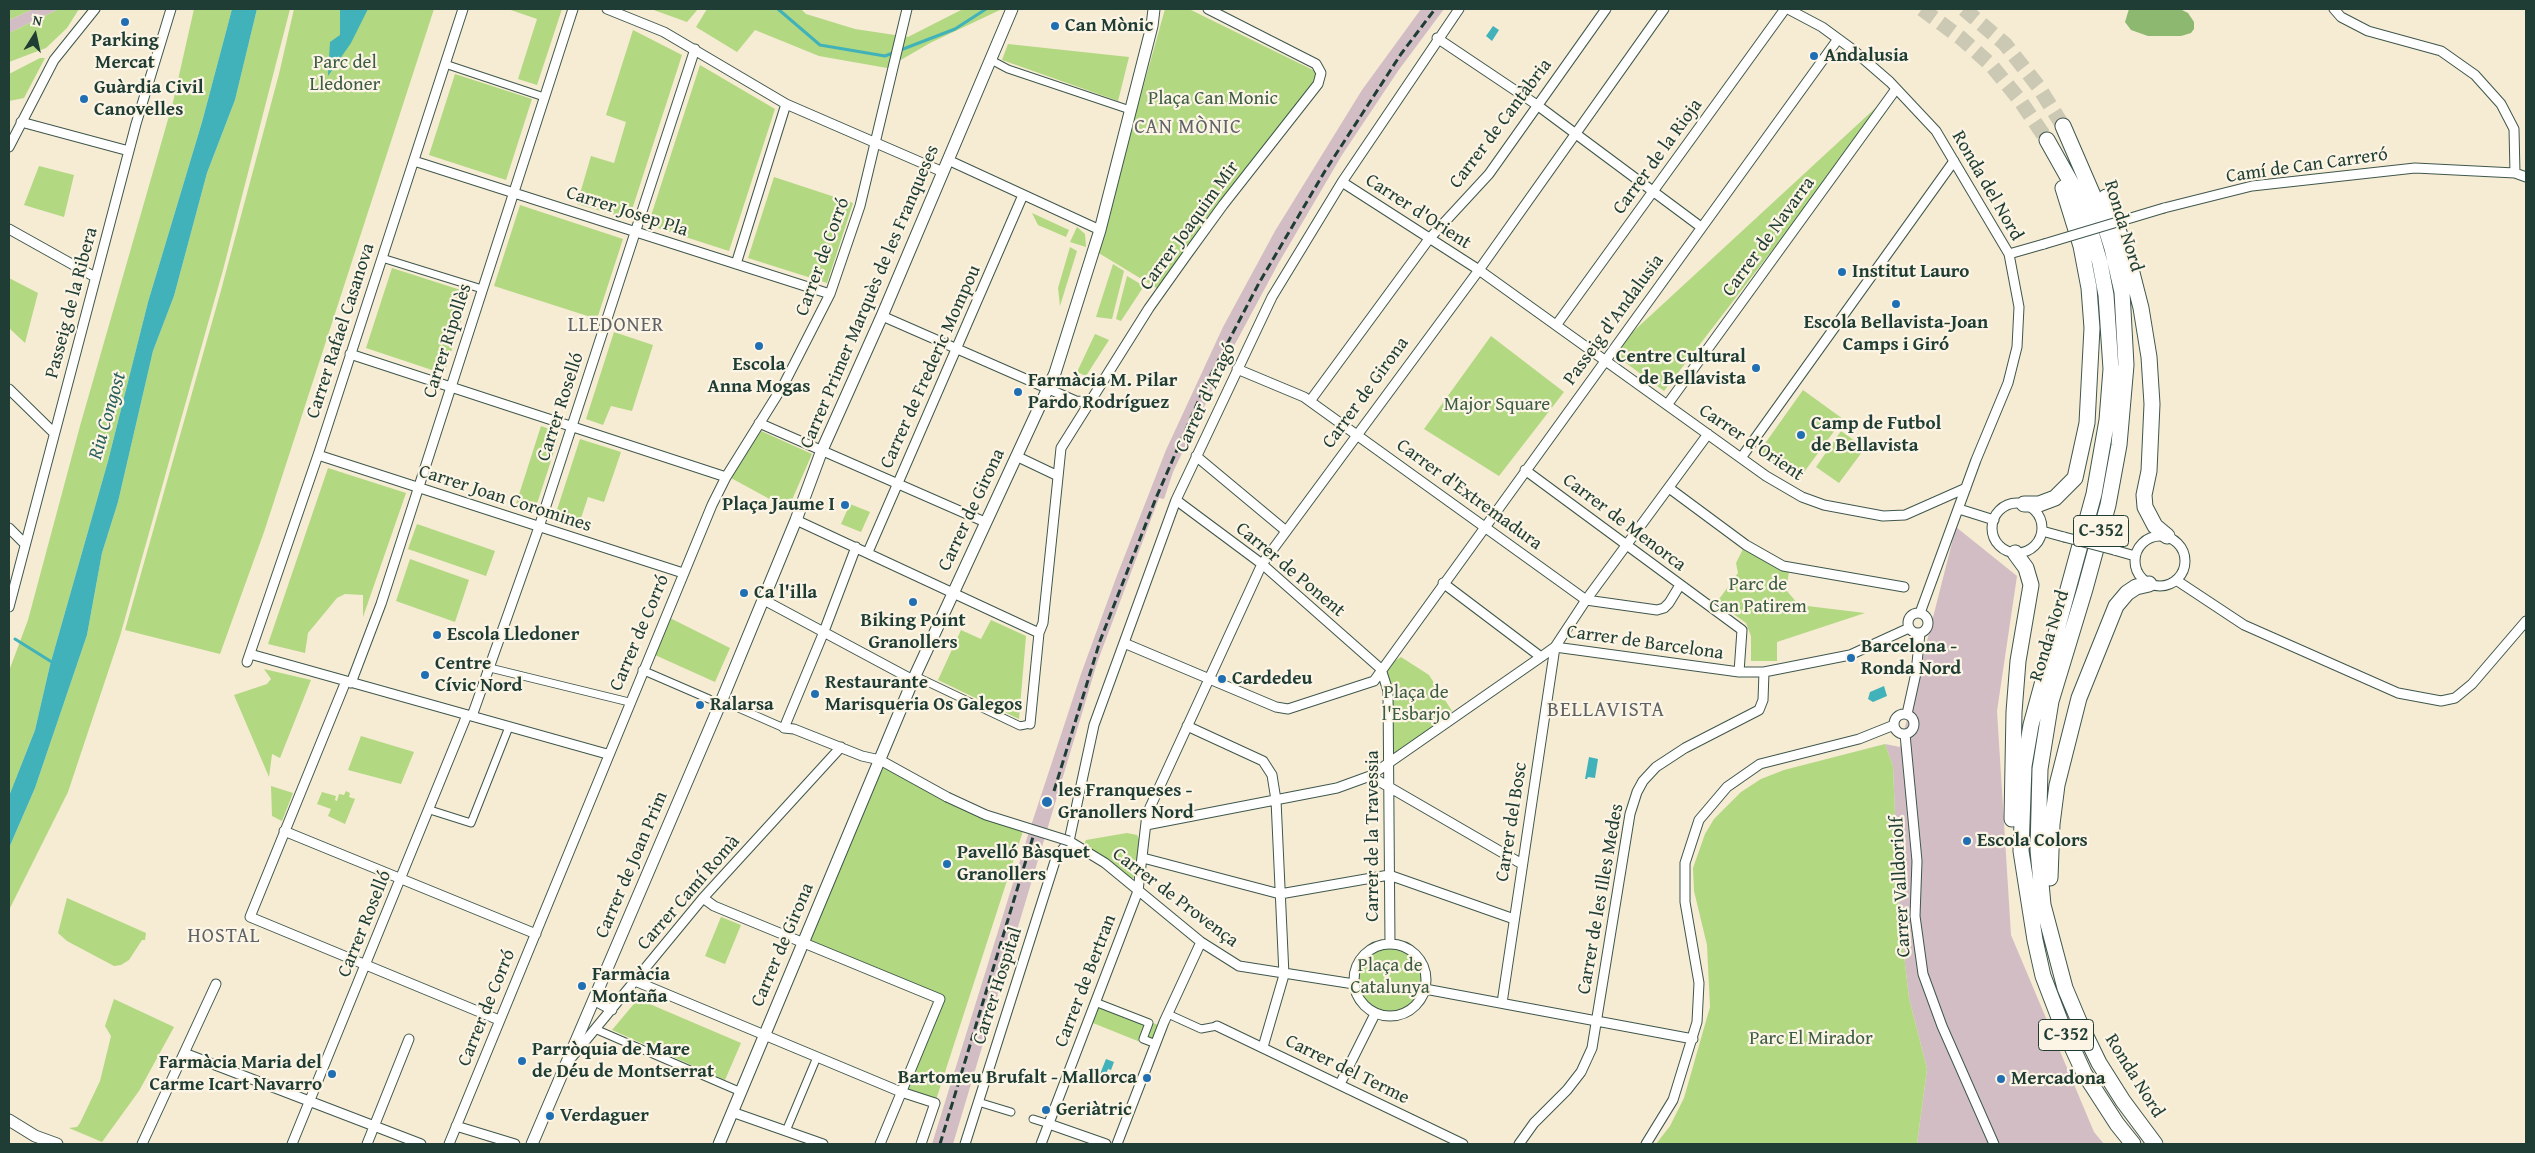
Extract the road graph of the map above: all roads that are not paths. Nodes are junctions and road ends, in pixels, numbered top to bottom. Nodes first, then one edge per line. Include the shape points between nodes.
1 (95, 9) edge
2 (171, 9) edge
3 (462, 9) edge
4 (572, 9) edge
5 (607, 9) edge
6 (907, 9) edge
7 (1012, 9) edge
8 (1147, 9) edge
9 (1154, 9) edge
10 (1459, 9) edge
11 (1606, 9) edge
12 (1664, 9) edge
13 (1786, 9) edge
14 (2334, 9) edge
15 (1212, 11) edge
16 (1152, 26) junction
17 (1437, 38) junction
18 (1838, 39) junction
19 (695, 49) junction
20 (991, 60) junction
21 (445, 64) junction
22 (1896, 89) junction
23 (544, 97) junction
24 (786, 104) junction
25 (1537, 105) junction
26 (1130, 110) junction
27 (21, 122) junction
28 (1576, 134) junction
29 (875, 142) junction
30 (9, 147) edge
31 (129, 151) junction
32 (948, 160) junction
33 (414, 161) junction
34 (1954, 161) junction
35 (943, 172) junction
36 (2515, 173) junction
37 (2526, 177) edge
38 (1342, 182) junction
39 (1653, 191) junction
40 (513, 192) junction
41 (1023, 195) junction
42 (1701, 227) junction
43 (9, 229) edge
44 (1100, 230) junction
45 (635, 232) junction
46 (1429, 239) junction
47 (2009, 254) junction
48 (382, 258) junction
49 (736, 264) junction
50 (1479, 270) junction
51 (96, 277) junction
52 (482, 289) junction
53 (830, 294) junction
54 (882, 316) junction
55 (1557, 324) junction
56 (957, 349) junction
57 (350, 354) junction
58 (1605, 359) junction
59 (1237, 369) junction
60 (450, 386) junction
61 (1047, 388) junction
62 (9, 389) edge
63 (1310, 401) junction
64 (1090, 402) junction
65 (1667, 404) junction
66 (759, 423) junction
67 (572, 425) junction
68 (54, 433) junction
69 (1708, 434) junction
70 (1358, 435) junction
71 (822, 450) junction
72 (318, 455) junction
73 (1016, 456) junction
74 (1196, 456) junction
75 (1741, 458) junction
76 (1525, 470) junction
77 (1058, 476) junction
78 (726, 477) junction
79 (898, 484) junction
80 (419, 488) junction
81 (1669, 488) junction
82 (1966, 488) junction
83 (1176, 500) junction
84 (2024, 504) junction
85 (1959, 509) junction
86 (796, 520) junction
87 (1994, 520) junction
88 (985, 522) junction
89 (1485, 525) junction
90 (539, 527) junction
91 (9, 528) edge
92 (1286, 531) junction
93 (2042, 531) junction
94 (2167, 536) junction
95 (25, 544) junction
96 (1627, 545) junction
97 (856, 547) junction
98 (868, 552) junction
99 (2015, 553) junction
100 (2135, 556) junction
101 (1262, 564) junction
102 (683, 573) junction
103 (2176, 580) junction
104 (1443, 583) junction
105 (2149, 584) junction
106 (1680, 585) junction
107 (1904, 587) dead end
108 (952, 595) junction
109 (762, 599) junction
110 (1586, 600) junction
111 (9, 607) edge
112 (1920, 613) junction
113 (2526, 621) edge
114 (1909, 628) junction
115 (1038, 633) junction
116 (1920, 633) junction
117 (823, 634) junction
118 (1124, 643) junction
119 (1555, 647) junction
120 (1541, 657) junction
121 (490, 668) junction
122 (1381, 669) junction
123 (642, 670) junction
124 (1740, 672) junction
125 (1764, 672) junction
126 (914, 678) junction
127 (1208, 679) junction
128 (348, 682) junction
129 (709, 699) dead end
130 (629, 702) junction
131 (727, 703) dead end
132 (1907, 714) junction
133 (469, 716) junction
134 (1030, 724) joint
135 (1894, 725) junction
136 (1187, 726) junction
137 (509, 727) junction
138 (784, 728) junction
139 (1906, 734) junction
140 (841, 747) junction
141 (607, 754) junction
142 (880, 760) junction
143 (1388, 763) junction
144 (1370, 776) junction
145 (1388, 787) junction
146 (1276, 800) junction
147 (430, 810) junction
148 (1146, 826) junction
149 (284, 831) junction
150 (1069, 841) junction
151 (1143, 858) junction
152 (1522, 864) junction
153 (1389, 875) junction
154 (401, 878) junction
155 (1138, 891) junction
156 (1280, 894) junction
157 (703, 898) junction
158 (2029, 912) junction
159 (1514, 919) junction
160 (536, 934) junction
161 (2051, 940) junction
162 (1201, 942) junction
163 (803, 943) junction
164 (1390, 944) junction
165 (366, 964) junction
166 (1284, 975) junction
167 (635, 981) junction
168 (216, 984) dead end
169 (1354, 984) junction
170 (1425, 989) junction
171 (593, 1000) junction
172 (1095, 1002) junction
173 (1502, 1003) junction
174 (612, 1010) junction
175 (1168, 1014) junction
176 (1375, 1014) junction
177 (499, 1020) junction
178 (1597, 1021) junction
179 (1216, 1026) joint
180 (595, 1029) junction
181 (764, 1035) junction
182 (409, 1039) dead end
183 (1693, 1039) junction
184 (1156, 1044) junction
185 (1263, 1047) junction
186 (184, 1053) junction
187 (817, 1057) junction
188 (566, 1064) junction
189 (1340, 1084) junction
190 (741, 1092) junction
191 (901, 1092) junction
192 (310, 1101) junction
193 (978, 1102) junction
194 (732, 1112) junction
195 (1011, 1112) dead end
196 (1033, 1119) dead end
197 (9, 1120) edge
198 (1049, 1124) junction
199 (374, 1126) junction
200 (456, 1126) junction
201 (786, 1131) junction
202 (33, 1140) edge
203 (56, 1144) edge
204 (142, 1144) edge
205 (292, 1144) edge
206 (367, 1144) edge
207 (420, 1144) edge
208 (449, 1144) edge
209 (516, 1144) edge
210 (532, 1144) edge
211 (719, 1144) edge
212 (823, 1144) edge
213 (880, 1144) edge
214 (921, 1144) edge
215 (965, 1144) edge
216 (1041, 1144) edge
217 (1106, 1144) edge
218 (1117, 1144) edge
219 (1463, 1144) edge
220 (1519, 1144) edge
221 (1646, 1144) edge
222 (1994, 1144) edge
223 (2133, 1144) edge
224 (2155, 1144) edge

1 - 27 street via 54,60
2 - 31 street, Passeig de la Ribera
3 - 21 street, Carrer Rafael Casanova
4 - 23 street, Carrer Ripollès
5 - 19 street via 664,32
6 - 29 street, Carrer de Corró
7 - 20 street, Carrer Primer Marquès de les Franqueses
8 - 16 street
9 - 16 street, Carrer de Girona
10 - 17 street, Carrer d'Aragó
11 - 25 street, Carrer de Cantàbria
12 - 28 street, Carrer de Girona
13 - 18 street, Ronda del Nord via 1822,26
13 - 39 street, Carrer de la Rioja
14 - 36 street via 2341,17 2368,31 2442,51 2475,75 2501,104 2514,129
15 - 64 street, Carrer Joaquim Mir via 1316,64 1320,73 1318,84 1222,205
16 - 26 street, Carrer de Girona
17 - 25 street
17 - 38 street, Carrer d'Aragó
18 - 22 street, Ronda del Nord
18 - 42 street, Passeig d'Andalusia
19 - 24 street
19 - 45 street, Carrer Roselló
20 - 26 street via 1008,69
20 - 32 street, Carrer Primer Marquès de les Franqueses
21 - 23 street
21 - 33 street, Carrer Rafael Casanova
22 - 34 street, Ronda del Nord via 1936,131
22 - 65 street, Carrer de Navarra
23 - 40 street, Carrer Ripollès
24 - 29 street
24 - 49 street
25 - 28 street
25 - 46 street, Carrer de Cantàbria via 1488,174
26 - 44 street, Carrer de Girona
27 - 30 street
27 - 31 street
28 - 39 street
28 - 50 street, Carrer de Girona
29 - 35 street
29 - 53 street, Carrer de Corró via 860,206
31 - 51 street, Passeig de la Ribera
32 - 35 street, Carrer Primer Marquès de les Franqueses
32 - 41 street
33 - 40 street, Carrer Josep Pla
33 - 48 street, Carrer Rafael Casanova
34 - 47 street, Ronda del Nord
34 - 75 street
35 - 54 street, Carrer Primer Marquès de les Franqueses
36 - 37 street, Camí de Can Carreró
36 - 47 street, Camí de Can Carreró, bridge via 2414,168 2252,186 2164,208
38 - 46 street, Carrer d'Orient
38 - 59 street, Carrer d'Aragó via 1272,297
39 - 42 street
39 - 55 street, Carrer de la Rioja
40 - 45 street, Carrer Josep Pla
40 - 52 street, Carrer Ripollès
41 - 44 street
41 - 56 street, Carrer de Frederic Mompou
42 - 58 street, Passeig d'Andalusia
43 - 51 street
44 - 61 street, Carrer de Girona via 1055,373
45 - 49 street, Carrer Josep Pla
45 - 67 street, Carrer Roselló
46 - 50 street, Carrer d'Orient
46 - 63 street, Carrer de Cantàbria
47 - 82 street, Ronda del Nord via 2019,307 2017,346 2008,383
48 - 52 street
48 - 57 street, Carrer Rafael Casanova
49 - 53 street, Carrer Josep Pla
50 - 55 street, Carrer d'Orient
50 - 70 street, Carrer de Girona
51 - 68 street, Passeig de la Ribera
52 - 60 street, Carrer Ripollès
53 - 66 street, Carrer de Corró via 784,384
54 - 56 street
54 - 71 street, Carrer Primer Marquès de les Franqueses
55 - 58 street, Carrer d'Orient
56 - 61 street
56 - 79 street, Carrer de Frederic Mompou
57 - 60 street
57 - 72 street, Carrer Rafael Casanova
58 - 65 street, Carrer d'Orient
58 - 76 street, Passeig d'Andalusia
59 - 63 street, Carrer d'Extremadura
59 - 74 street, Carrer d'Aragó
60 - 67 street
60 - 80 street, Carrer Ripollès
61 - 64 street via 1076,402
61 - 73 street, Carrer de Girona
62 - 68 street
63 - 70 street, Carrer d'Extremadura
64 - 77 street, Carrer Joaquim Mir via 1061,448
65 - 69 street, Carrer d'Orient
66 - 71 street
66 - 78 street, Carrer de Corró
67 - 78 street
67 - 90 street, Carrer Roselló
68 - 95 street, Passeig de la Ribera
69 - 75 street, Carrer d'Orient
69 - 81 street
70 - 89 street, Carrer d'Extremadura
70 - 92 street, Carrer de Girona
71 - 79 street
71 - 86 street, Carrer Primer Marquès de les Franqueses
72 - 80 street, Carrer Joan Coromines
72 - 128 street, Carrer Rafael Casanova via 249,658
73 - 77 street
73 - 88 street, Carrer de Girona
74 - 83 street, Carrer d'Aragó
74 - 92 street
75 - 82 street, Carrer d'Orient via 1802,497 1824,505 1883,516 1905,515
76 - 89 street, Passeig d'Andalusia
76 - 96 street, Carrer de Menorca
77 - 115 street, Carrer Joaquim Mir via 1043,623
78 - 102 street, Carrer de Corró
79 - 88 street
79 - 98 street, Carrer de Frederic Mompou
80 - 90 street, Carrer Joan Coromines
80 - 128 street, Carrer Ripollès via 381,604
81 - 96 street
81 - 107 street via 1746,545 1784,566
82 - 85 street, Ronda del Nord
83 - 101 street, Carrer de Ponent
83 - 118 street, Carrer d'Aragó
84 - 87 street via 2008,505
84 - 93 street via 2038,515
84 - 158 highway, Ronda Nord / C-352 via 2039,504 2055,498 2074,478 2087,423 2091,378 2092,328 2087,280 2070,208 2049,144 2087,218 2100,263 2106,296 2111,369 2107,420 2094,494 2036,701 2024,766 2021,851
85 - 87 street
85 - 112 street, Ronda del Nord
86 - 97 street
86 - 109 street, Carrer Primer Marquès de les Franqueses
87 - 99 street via 1995,540
88 - 108 street, Carrer de Girona
89 - 104 street, Passeig d'Andalusia
89 - 110 street, Carrer d'Extremadura
90 - 102 street, Carrer Joan Coromines
90 - 121 street, Carrer Roselló
91 - 95 street
92 - 101 street, Carrer de Girona
93 - 99 street via 2038,542 2031,548
93 - 100 street, bridge
94 - 100 street via 2150,537
94 - 103 street via 2182,547 2185,558
94 - 161 highway, Ronda Nord / C-352 via 2155,526 2145,507 2152,404 2141,308 2122,239 2104,193 2082,146 2063,126 2102,216 2112,248 2122,292 2126,366 2119,445 2108,505 2051,701 2040,770 2038,850 2043,905
95 - 111 street, Passeig de la Ribera
96 - 106 street, Carrer de Menorca
96 - 110 street
97 - 98 street
97 - 117 street
98 - 108 street
99 - 158 highway via 2026,568 2031,585 2018,661 2011,764 2012,844 2022,904
100 - 105 street via 2137,573
101 - 122 street, Carrer de Ponent
101 - 127 street, Carrer de Girona
102 - 123 street, Carrer de Corró
103 - 105 street via 2166,585
103 - 113 street via 2244,625 2398,693 2441,700 2455,698 2472,684
104 - 120 street
104 - 122 street, Passeig d'Andalusia
105 - 161 highway via 2126,593 2116,606 2092,662 2066,741 2052,824 2049,865 2056,928
106 - 110 street, Carrer d'Extremadura via 1669,603 1657,610
106 - 124 street, Carrer de Menorca via 1742,630
108 - 115 street
108 - 126 street, Carrer de Girona
109 - 117 street via 820,629
109 - 171 street, Carrer de Joan Prim
110 - 119 street
112 - 114 street via 1909,618
112 - 116 street via 1928,622
114 - 116 street
114 - 125 street, Carrer de Barcelona via 1850,655
115 - 134 street, Carrer Joaquim Mir
116 - 132 street
117 - 126 street
117 - 138 street
118 - 127 street, Passeig d'Andalusia
118 - 150 street, Carrer d'Aragó via 1094,725
119 - 120 street, Carrer de Barcelona
119 - 124 street, Carrer de Barcelona
119 - 152 street, Carrer del Bosc
120 - 143 street, Carrer de Barcelona
121 - 130 street
121 - 133 street, Carrer Roselló
122 - 127 street, Passeig d'Andalusia via 1374,682 1288,709
122 - 143 street, Carrer de la Travessia via 1388,691
123 - 129 street
123 - 130 street, Carrer de Corró
124 - 125 street, Carrer de Barcelona
125 - 178 street, Carrer de les Illes Medes via 1763,700 1759,710 1685,748 1656,767 1636,792
126 - 134 street via 1020,726
126 - 142 street, Carrer de Girona
127 - 136 street, Carrer de Girona
128 - 133 street
128 - 149 street, Carrer Ripollès
130 - 141 street, Carrer de Corró
131 - 138 street
132 - 135 street via 1897,716
132 - 139 street via 1914,724
133 - 137 street
133 - 147 street, Carrer Roselló
135 - 139 street via 1899,733
135 - 183 street via 1859,739 1760,764 1727,787 1699,820 1685,863 1685,902 1699,983
136 - 146 street via 1263,761 1272,775
136 - 148 street, Carrer de Girona via 1147,814
137 - 141 street
137 - 147 street via 471,823
138 - 140 street
139 - 222 street, Carrer Valldoriolf via 1917,861 1915,916 1923,974 1942,1026
140 - 142 street
140 - 157 street, Carrer Camí Romà
141 - 160 street, Carrer de Corró
142 - 150 street, bridge via 986,815
142 - 163 street, Carrer de Girona
143 - 144 street, Carrer de Barcelona
143 - 145 street, Carrer de la Travessia
144 - 145 street
144 - 146 street, Carrer de Barcelona via 1337,788
145 - 152 street
145 - 153 street, Carrer de la Travessia
146 - 148 street, Carrer de Barcelona
146 - 156 street
147 - 154 street, Carrer Roselló
148 - 151 street, Carrer de Bertran
149 - 154 street
149 - 165 street, Carrer Ripollès via 250,917
150 - 155 street, Carrer de Provença via 1105,863
150 - 193 street, Carrer Hospital via 1056,858
151 - 155 street, Carrer de Bertran
151 - 156 street
152 - 159 street, Carrer del Bosc
153 - 156 street
153 - 159 street
153 - 164 street, Carrer de la Travessia
154 - 160 street
154 - 165 street, Carrer Roselló
155 - 162 street, Carrer de Provença
155 - 172 street, Carrer de Bertran
156 - 166 street
157 - 163 street via 714,906
157 - 167 street, Carrer Camí Romà
158 - 223 highway, Ronda Nord / C-352 via 2043,976 2061,1023 2084,1073 2116,1124
159 - 173 street, Carrer del Bosc
160 - 177 street, Carrer de Corró
161 - 224 highway, Ronda Nord / C-352 via 2065,988 2099,1063 2122,1101
162 - 166 street, Carrer de Provença via 1239,966
162 - 175 street
163 - 181 street, Carrer de Girona
163 - 191 street via 940,999
164 - 169 street via 1365,954 1357,964
164 - 170 street via 1403,946 1420,960 1426,978
165 - 177 street
165 - 192 street, Carrer Roselló
166 - 169 street, Carrer de Provença
166 - 185 street
167 - 174 street, Carrer Camí Romà
167 - 181 street
168 - 186 street
169 - 176 street via 1361,1002
170 - 173 street
170 - 176 street via 1420,1002 1405,1014 1393,1017
171 - 174 street
171 - 188 street, Carrer de Joan Prim
172 - 184 street via 1149,1024 1143,1038
172 - 198 street, Carrer de Bertran
173 - 178 street
174 - 180 street, Carrer Camí Romà
175 - 179 street via 1201,1029
175 - 184 street
176 - 189 street
177 - 200 street, Carrer de Corró
178 - 183 street
178 - 220 street, Carrer de les Illes Medes via 1592,1048 1581,1072
179 - 185 street, Carrer del Terme
180 - 188 street, Carrer Camí Romà
180 - 190 street
181 - 187 street
181 - 190 street, Carrer de Girona
182 - 199 street
183 - 221 street via 1673,1100
184 - 218 street
185 - 189 street, Carrer del Terme
186 - 192 street
186 - 204 street
187 - 191 street
187 - 201 street
188 - 210 street, Carrer de Joan Prim
189 - 219 street, Carrer del Terme
190 - 194 street, Carrer de Girona
191 - 213 street
191 - 214 street via 935,1103
192 - 199 street
192 - 205 street, Carrer Roselló
193 - 195 street
193 - 215 street, Carrer Hospital
194 - 201 street
194 - 211 street, Carrer de Girona
196 - 198 street
197 - 202 street
198 - 216 street, Carrer de Bertran
198 - 217 street
199 - 206 street
199 - 207 street
200 - 208 street, Carrer de Corró
200 - 209 street
201 - 212 street
202 - 203 street

